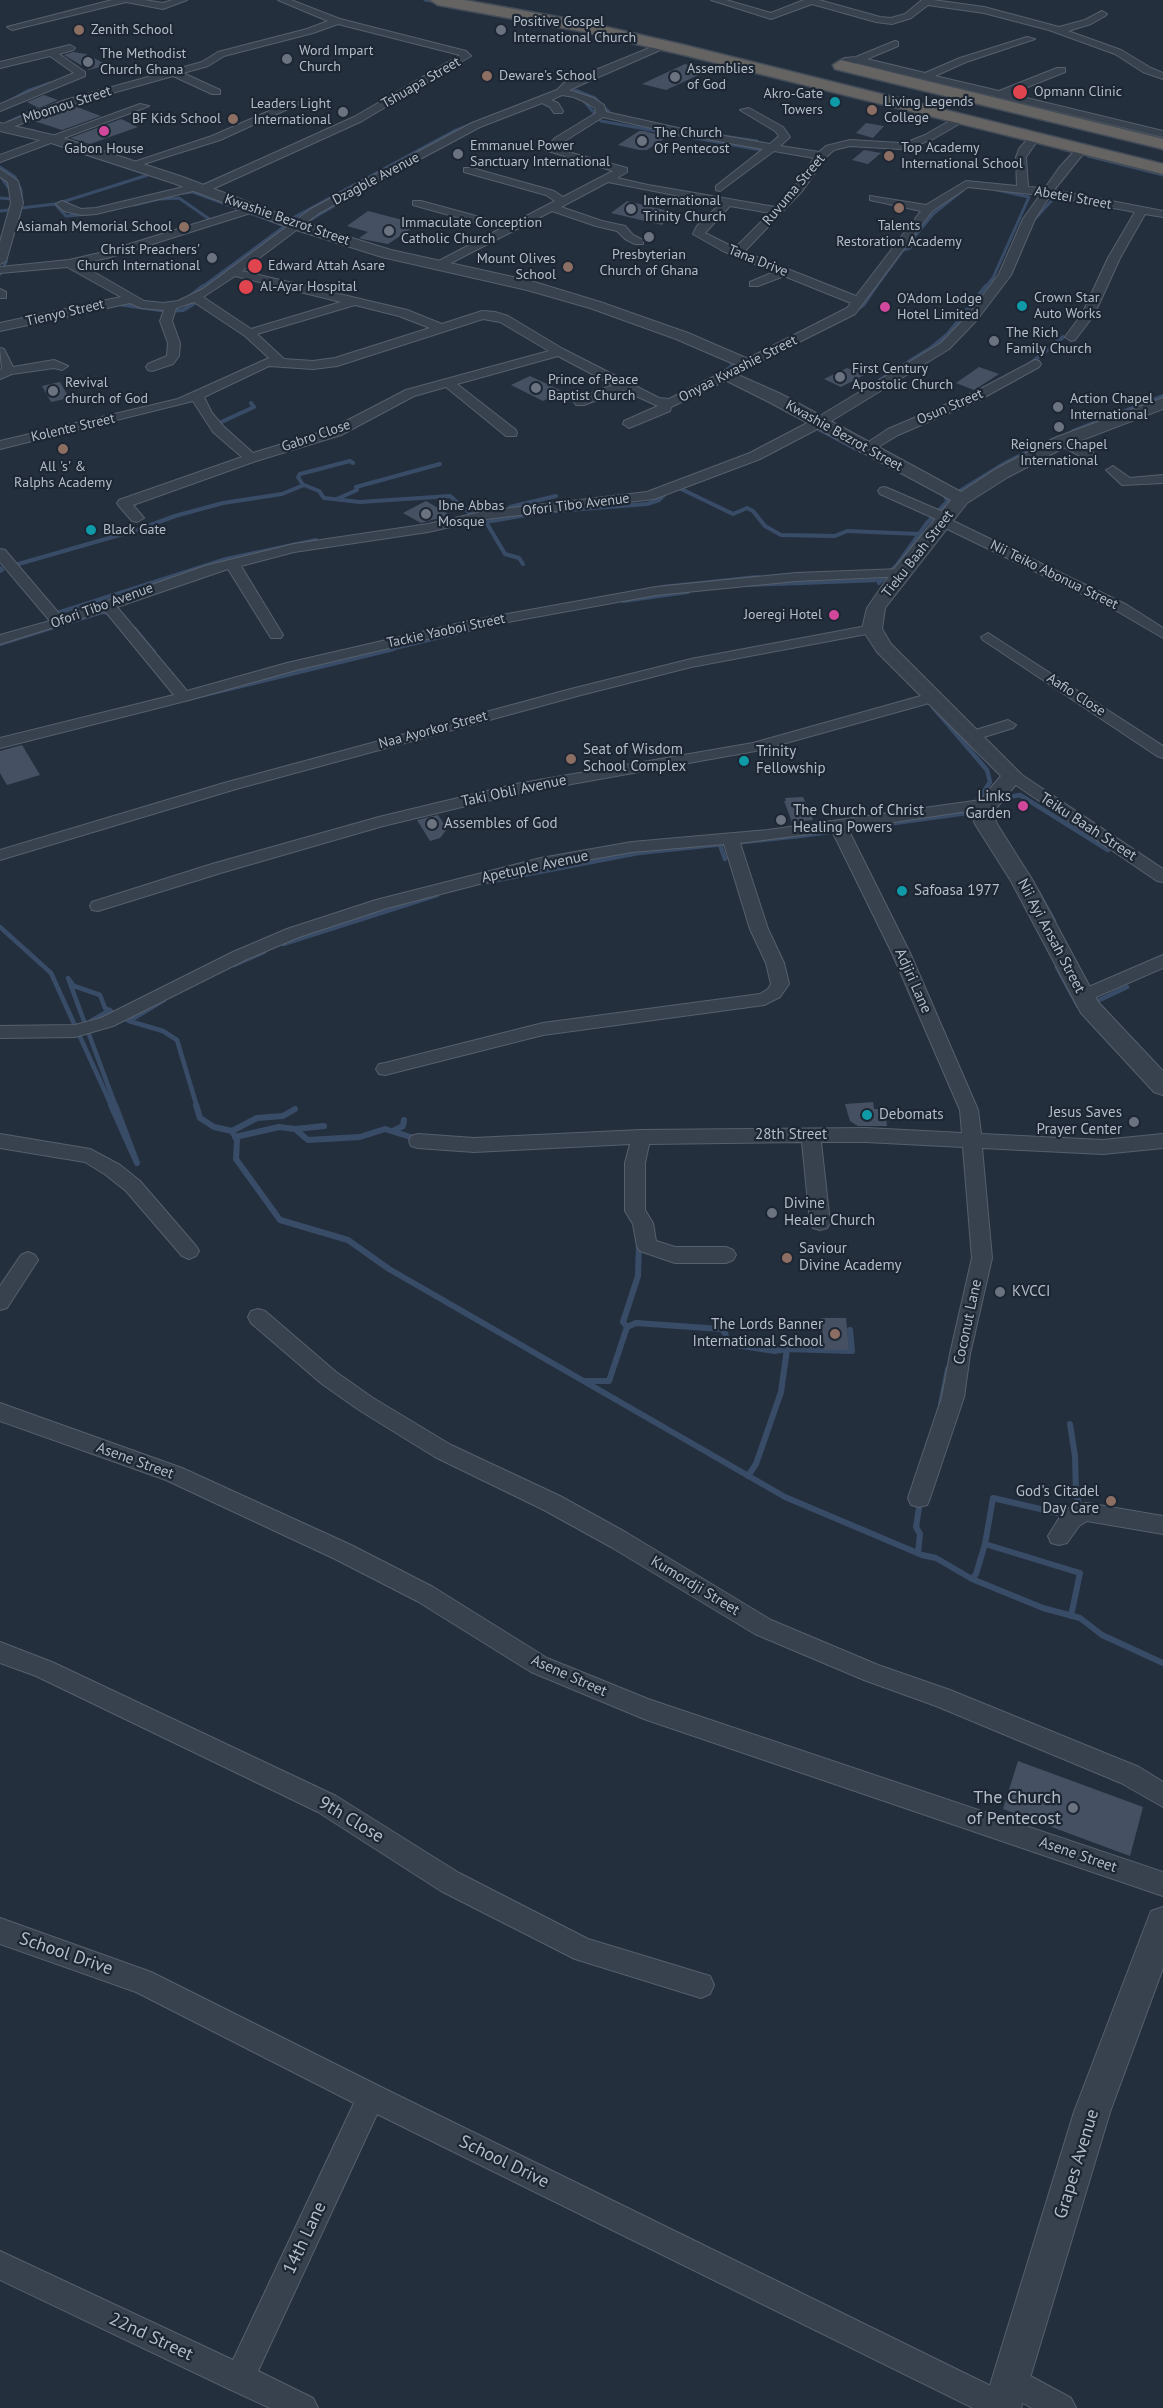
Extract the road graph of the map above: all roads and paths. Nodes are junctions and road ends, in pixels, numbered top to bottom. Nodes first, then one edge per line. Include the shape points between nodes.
1 (126, 0) edge
2 (182, 0) edge
3 (283, 0) edge
4 (438, 0) edge
5 (483, 0) edge
6 (518, 0) edge
7 (716, 0) edge
8 (810, 0) edge
9 (836, 0) edge
10 (927, 1) edge
11 (825, 5) junction
12 (1102, 14) dead end
13 (337, 21) junction
14 (12, 27) dead end
15 (1059, 30) junction
16 (1030, 39) dead end
17 (895, 44) dead end
18 (664, 45) junction
19 (70, 48) dead end
20 (52, 53) junction
21 (0, 57) edge
22 (857, 60) junction
23 (833, 63) joint
24 (5, 64) edge
25 (1061, 70) dead end
26 (172, 72) junction
27 (1163, 76) edge
28 (925, 77) junction
29 (216, 92) dead end
30 (561, 92) junction
31 (998, 95) junction
32 (541, 99) junction
33 (296, 103) dead end
34 (144, 106) dead end
35 (0, 108) edge
36 (745, 110) dead end
37 (558, 111) dead end
38 (601, 114) junction
39 (962, 118) junction
40 (2, 127) edge
41 (1163, 134) edge
42 (1035, 137) junction
43 (52, 139) junction
44 (1163, 144) edge
45 (773, 147) junction
46 (1082, 149) junction
47 (1163, 152) edge
48 (821, 156) junction
49 (0, 159) edge
50 (1163, 160) edge
51 (130, 165) junction
52 (1163, 169) edge
53 (468, 170) dead end
54 (0, 172) edge
55 (609, 179) junction
56 (982, 185) joint
57 (720, 188) dead end
58 (199, 189) junction
59 (1023, 190) junction
60 (1047, 192) junction
61 (874, 198) dead end
62 (562, 201) junction
63 (728, 202) junction
64 (417, 203) dead end
65 (62, 204) dead end
66 (551, 207) junction
67 (253, 209) junction
68 (928, 209) junction
69 (1142, 210) junction
70 (778, 211) junction
71 (1163, 214) edge
72 (295, 225) junction
73 (508, 228) junction
74 (639, 242) dead end
75 (736, 253) junction
76 (0, 261) edge
77 (69, 263) junction
78 (437, 266) junction
79 (0, 270) edge
80 (232, 272) junction
81 (783, 272) junction
82 (754, 284) dead end
83 (196, 298) junction
84 (130, 299) junction
85 (353, 302) junction
86 (860, 302) junction
87 (171, 306) junction
88 (0, 327) edge
89 (441, 328) junction
90 (249, 333) junction
91 (1071, 337) dead end
92 (0, 352) edge
93 (560, 352) junction
94 (279, 361) junction
95 (747, 364) junction
96 (1035, 364) dead end
97 (62, 366) dead end
98 (152, 367) dead end
99 (4, 373) edge
100 (727, 375) junction
101 (447, 382) junction
102 (624, 385) junction
103 (197, 396) junction
104 (580, 402) dead end
105 (1163, 403) edge
106 (663, 404) junction
107 (818, 423) junction
108 (629, 424) dead end
109 (511, 433) dead end
110 (1062, 441) junction
111 (0, 445) edge
112 (866, 449) junction
113 (1087, 454) dead end
114 (251, 458) junction
115 (1113, 470) dead end
116 (1163, 479) edge
117 (885, 491) dead end
118 (961, 499) junction
119 (137, 518) dead end
120 (943, 520) junction
121 (0, 553) edge
122 (232, 563) junction
123 (901, 573) junction
124 (107, 604) junction
125 (59, 623) junction
126 (872, 629) junction
127 (276, 634) dead end
128 (1163, 634) edge
129 (988, 637) dead end
130 (0, 640) edge
131 (184, 697) junction
132 (935, 697) junction
133 (1008, 725) dead end
134 (971, 736) junction
135 (0, 743) edge
136 (1163, 753) edge
137 (1013, 776) junction
138 (988, 804) junction
139 (838, 826) junction
140 (730, 838) junction
141 (0, 855) edge
142 (1163, 878) edge
143 (98, 906) dead end
144 (1163, 961) edge
145 (1083, 996) junction
146 (0, 1032) edge
147 (385, 1069) dead end
148 (1163, 1086) edge
149 (811, 1136) junction
150 (641, 1137) junction
151 (970, 1140) junction
152 (0, 1141) edge
153 (418, 1141) dead end
154 (1163, 1141) edge
155 (820, 1223) dead end
156 (189, 1251) dead end
157 (726, 1255) dead end
158 (28, 1260) dead end
159 (0, 1302) edge
160 (258, 1317) dead end
161 (0, 1412) edge
162 (919, 1498) dead end
163 (1163, 1525) edge
164 (1059, 1536) dead end
165 (0, 1652) edge
166 (1163, 1796) edge
167 (1163, 1884) edge
168 (1163, 1923) edge
169 (0, 1931) edge
170 (701, 1985) dead end
171 (371, 2097) junction
172 (0, 2265) edge
173 (238, 2379) junction
174 (1006, 2398) edge
175 (303, 2408) edge
176 (1061, 2408) edge

1 - 2 street via 163,6
1 - 14 street
3 - 13 street, Tshuapa Street
4 - 18 highway
5 - 50 highway via 741,54
6 - 47 highway via 711,40
7 - 8 street via 771,16
8 - 11 street
9 - 11 street
10 - 11 street via 908,16 892,21
10 - 15 street via 994,12
12 - 15 street
13 - 26 street, Mbomou Street
13 - 58 street, Tshuapa Street via 466,56 358,119
15 - 27 street via 1118,52
16 - 28 street via 963,60
17 - 22 street
18 - 30 street, Dzagble Avenue via 568,85
18 - 39 highway
19 - 20 street
20 - 24 street
20 - 35 street via 81,74
21 - 24 street
22 - 23 street
22 - 28 street
23 - 44 highway
25 - 31 street
26 - 29 street
26 - 40 street, Mbomou Street
28 - 31 street
30 - 32 street, Dzagble Avenue
30 - 38 street via 589,100 600,107
31 - 41 street
32 - 37 street
32 - 72 street, Dzagble Avenue via 476,125
33 - 51 street via 216,138
34 - 43 street, Mbomou Street
36 - 45 street via 779,129 784,136
38 - 45 street
38 - 55 street via 550,150 623,170
39 - 42 highway
39 - 48 street, Ruvuma Street via 913,143 850,143 831,148
40 - 43 street, Kwashie Bezrot Street
42 - 46 highway
42 - 59 street via 1021,157
43 - 49 street, Mbomou Street
43 - 51 street, Kwashie Bezrot Street
45 - 48 street
45 - 57 street
46 - 52 highway
46 - 60 street
48 - 70 street, Ruvuma Street
51 - 58 street, Kwashie Bezrot Street
53 - 62 street via 550,193
54 - 76 street via 13,181 17,203
55 - 62 street
55 - 63 street
56 - 59 street, Abetei Street
56 - 68 street, Onyaa Kwashie Street via 966,184
58 - 65 street via 96,211 81,212
58 - 67 street, Kwashie Bezrot Street
59 - 60 street, Abetei Street
60 - 69 street, Abetei Street
60 - 107 street, Ofori Tibo Avenue via 1021,232 1005,275 972,318 945,345
61 - 68 street
62 - 66 street
63 - 70 street
63 - 75 street, Tana Drive via 698,233
64 - 73 street
66 - 73 street
66 - 74 street via 621,228
67 - 72 street, Kwashie Bezrot Street
67 - 77 street via 153,242
68 - 86 street, Onyaa Kwashie Street
69 - 71 street, Abetei Street
69 - 91 street via 1088,315
70 - 75 street, Ruvuma Street
72 - 78 street, Kwashie Bezrot Street
72 - 80 street, Dzagble Avenue
73 - 78 street
75 - 81 street, Tana Drive
77 - 79 street
77 - 84 street, Dzagble Avenue
78 - 95 street, Kwashie Bezrot Street via 531,286 595,305
80 - 83 street, Dzagble Avenue
80 - 85 street
81 - 82 street
81 - 86 street, Tana Drive
83 - 87 street, Dzagble Avenue
83 - 90 street
84 - 87 street, Dzagble Avenue via 141,304
84 - 88 street, Tienyo Street
85 - 89 street via 403,313
85 - 90 street
86 - 95 street, Onyaa Kwashie Street via 837,320
87 - 98 street via 166,321 174,343 173,356
89 - 93 street, Onyaa Kwashie Street via 482,315 498,316
89 - 94 street, Onyaa Kwashie Street via 337,362 313,365
90 - 94 street
92 - 99 street
93 - 101 street, Gabro Close
93 - 102 street, Onyaa Kwashie Street
94 - 103 street, Kolente Street via 259,364
95 - 100 street, Onyaa Kwashie Street
96 - 112 street, Osun Street via 986,392 893,432
97 - 99 street
100 - 106 street, Onyaa Kwashie Street
100 - 107 street, Kwashie Bezrot Street
101 - 109 street
101 - 114 street, Gabro Close via 410,393 336,432
102 - 104 street
102 - 106 street, Onyaa Kwashie Street
103 - 111 street, Kolente Street
103 - 114 street via 218,429
105 - 110 street, Tieku Baah Street
106 - 108 street via 665,408
107 - 112 street, Kwashie Bezrot Street
107 - 122 street, Ofori Tibo Avenue via 754,456 635,499 475,517 294,548
110 - 113 street
110 - 118 street, Tieku Baah Street
112 - 118 street, Kwashie Bezrot Street
114 - 119 street, Gabro Close via 124,503
115 - 116 street via 1127,482
117 - 120 street, Nii Teiko Abonua Street
118 - 120 street, Tieku Baah Street
120 - 123 street, Tieku Baah Street
120 - 128 street, Nii Teiko Abonua Street via 1122,608
121 - 125 street
122 - 124 street, Ofori Tibo Avenue
122 - 127 street
123 - 126 street, Tieku Baah Street via 876,608
123 - 131 street, Tackie Yaoboi Street via 796,577 656,591 437,632 291,666
124 - 125 street, Ofori Tibo Avenue
124 - 131 street
125 - 130 street, Ofori Tibo Avenue
126 - 132 street via 884,648
126 - 141 street, Naa Ayorkor Street via 691,663 543,701 230,786
129 - 136 street, Aafio Close
131 - 135 street, Tackie Yaoboi Street
132 - 134 street
132 - 143 street, Taki Obli Avenue via 755,747 516,789 379,822
133 - 134 street
134 - 137 street
137 - 138 street
137 - 142 street, Teiku Baah Street
138 - 139 street, Apetuple Avenue
138 - 145 street, Nii Ayi Ansah Street via 986,824 1023,880
139 - 140 street, Apetuple Avenue
139 - 151 street, Adjiri Lane via 901,953 969,1110
140 - 146 street, Apetuple Avenue via 632,847 541,863 382,904 293,933 107,1022 75,1031
140 - 147 street via 759,929 775,963 780,984 774,993 764,999 543,1029
144 - 145 street
145 - 148 street, Nii Ayi Ansah Street
149 - 150 street, 28th Street
149 - 151 street, 28th Street
149 - 155 street
150 - 153 street, 28th Street via 474,1144
150 - 157 street via 635,1163 635,1211 643,1223 647,1246 675,1255
151 - 154 street, 28th Street via 1103,1147
151 - 162 street, Coconut Lane via 982,1258 953,1397
152 - 156 street via 90,1156 133,1186
158 - 159 street
160 - 166 street, Kumordji Street via 366,1404 443,1450 619,1540 763,1627 1130,1775
161 - 167 street, Asene Street via 174,1474 425,1594 539,1665 644,1708
163 - 164 street via 1080,1513
165 - 170 street, 9th Close via 44,1669 327,1804 450,1882 584,1950
168 - 174 street, Grapes Avenue via 1092,2112
169 - 171 street, School Drive via 142,1981
171 - 173 street, 14th Lane
171 - 174 street, School Drive
172 - 173 street, 22nd Street
173 - 175 street, 22nd Street
174 - 176 street, School Drive

